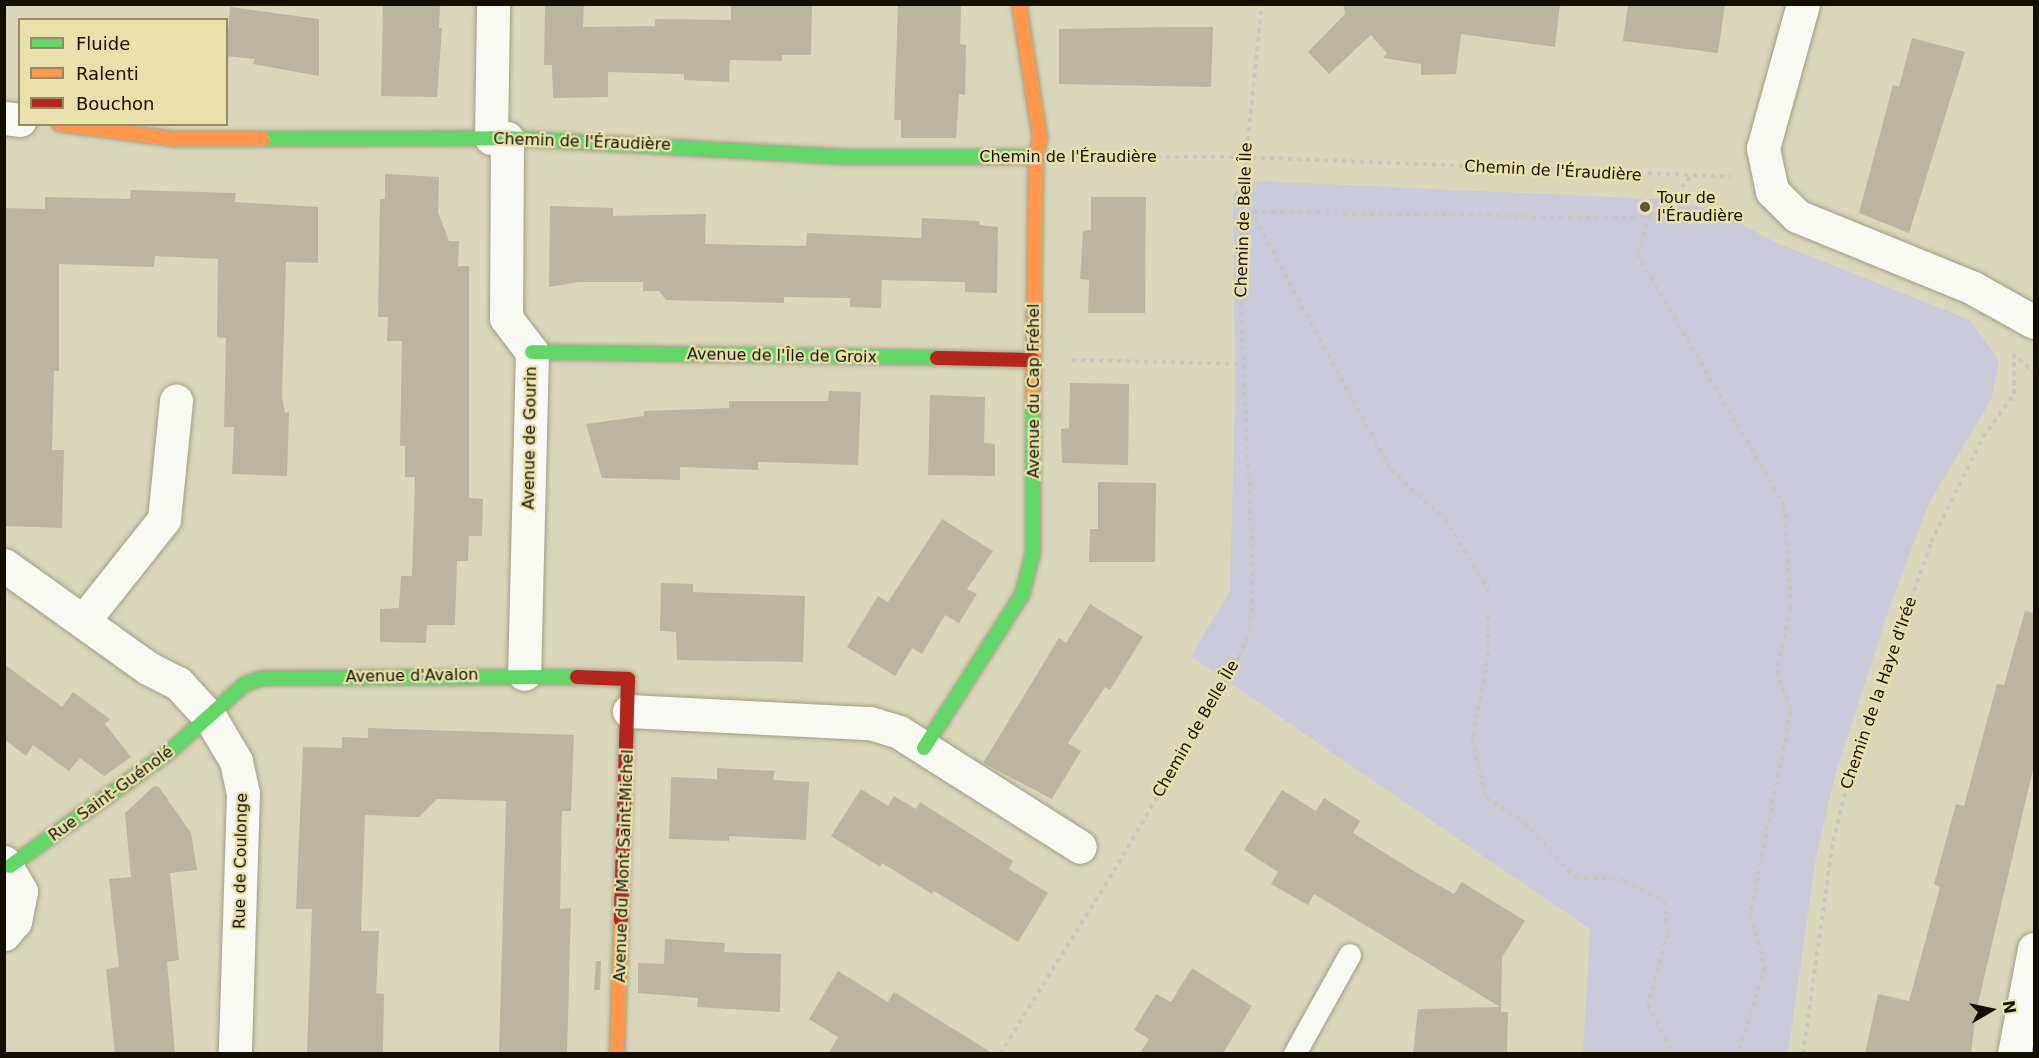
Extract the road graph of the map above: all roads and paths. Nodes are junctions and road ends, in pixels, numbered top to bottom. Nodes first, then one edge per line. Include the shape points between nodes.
1 (493, 4) edge
2 (1019, 4) edge
3 (1263, 4) edge
4 (1803, 4) edge
5 (74, 126) edge
6 (499, 138) junction
7 (1036, 157) junction
8 (1243, 157) junction
9 (1690, 177) junction
10 (1767, 177) junction
11 (1242, 194) junction
12 (1252, 212) junction
13 (1650, 215) junction
14 (2034, 322) edge
15 (532, 352) junction
16 (1033, 360) junction
17 (1243, 364) junction
18 (2034, 372) edge
19 (176, 401) dead end
20 (4, 566) edge
21 (84, 620) junction
22 (524, 674) junction
23 (628, 679) joint
24 (629, 711) junction
25 (211, 718) junction
26 (924, 748) junction
27 (1080, 847) dead end
28 (7, 864) edge
29 (4, 934) edge
30 (2034, 949) edge
31 (1350, 955) dead end
32 (235, 1053) edge
33 (617, 1053) edge
34 (1000, 1053) edge
35 (1295, 1053) edge
36 (1674, 1053) edge
37 (1738, 1053) edge
38 (1803, 1053) edge
39 (2014, 1053) edge

1 - 6 street, Avenue de Gourin
2 - 7 street, Avenue du Cap Fréhel via 1040,138
3 - 8 path, Chemin de Belle Île
4 - 10 street via 1763,148
5 - 6 street, Chemin de l'Éraudière via 175,139
6 - 7 street, Chemin de l'Éraudière via 849,157
6 - 15 street, Avenue de Gourin via 506,318
7 - 8 path, Chemin de l'Éraudière
7 - 16 street, Avenue du Cap Fréhel
8 - 9 path, Chemin de l'Éraudière
8 - 11 path, Chemin de Belle Île
9 - 10 path, Chemin de l'Éraudière
9 - 13 path via 1668,204
10 - 14 street via 1782,204 1797,216 1973,288
11 - 12 path
11 - 17 path, Chemin de Belle Île
12 - 13 path via 1623,218
12 - 36 path via 1391,470 1445,519 1488,589 1488,661 1472,739 1486,797 1525,823 1575,878 1624,880 1664,901 1668,933 1648,1005
13 - 37 path via 1637,255 1784,505 1791,608 1777,670 1791,711 1750,915 1765,968
15 - 16 street, Avenue de l'Île de Groix
15 - 22 street, Avenue de Gourin
16 - 17 path
16 - 26 street, Avenue du Cap Fréhel via 1035,530 1031,572 1022,595
17 - 34 path, Chemin de Belle Île via 1253,576 1250,630 1239,657 1114,871
18 - 38 path, Chemin de la Haye d'Irée via 2014,354 2014,394 1983,437 1931,542 1849,778 1833,841
19 - 21 street via 164,519
20 - 21 street, Rue de Coulonge
21 - 25 street, Rue de Coulonge via 148,668 178,683
22 - 23 street, Avenue d'Avalon
22 - 25 street, Avenue d'Avalon via 263,678 245,684
23 - 24 street, Avenue du Mont Saint-Michel
24 - 26 street via 870,723 898,732
24 - 33 street, Avenue du Mont Saint-Michel
25 - 28 street, Rue Saint-Guénolé
25 - 32 street, Rue de Coulonge via 236,761 243,793
26 - 27 street
28 - 29 street, Rue Saint-Guénolé via 21,891 15,921
30 - 39 street
31 - 35 lane

